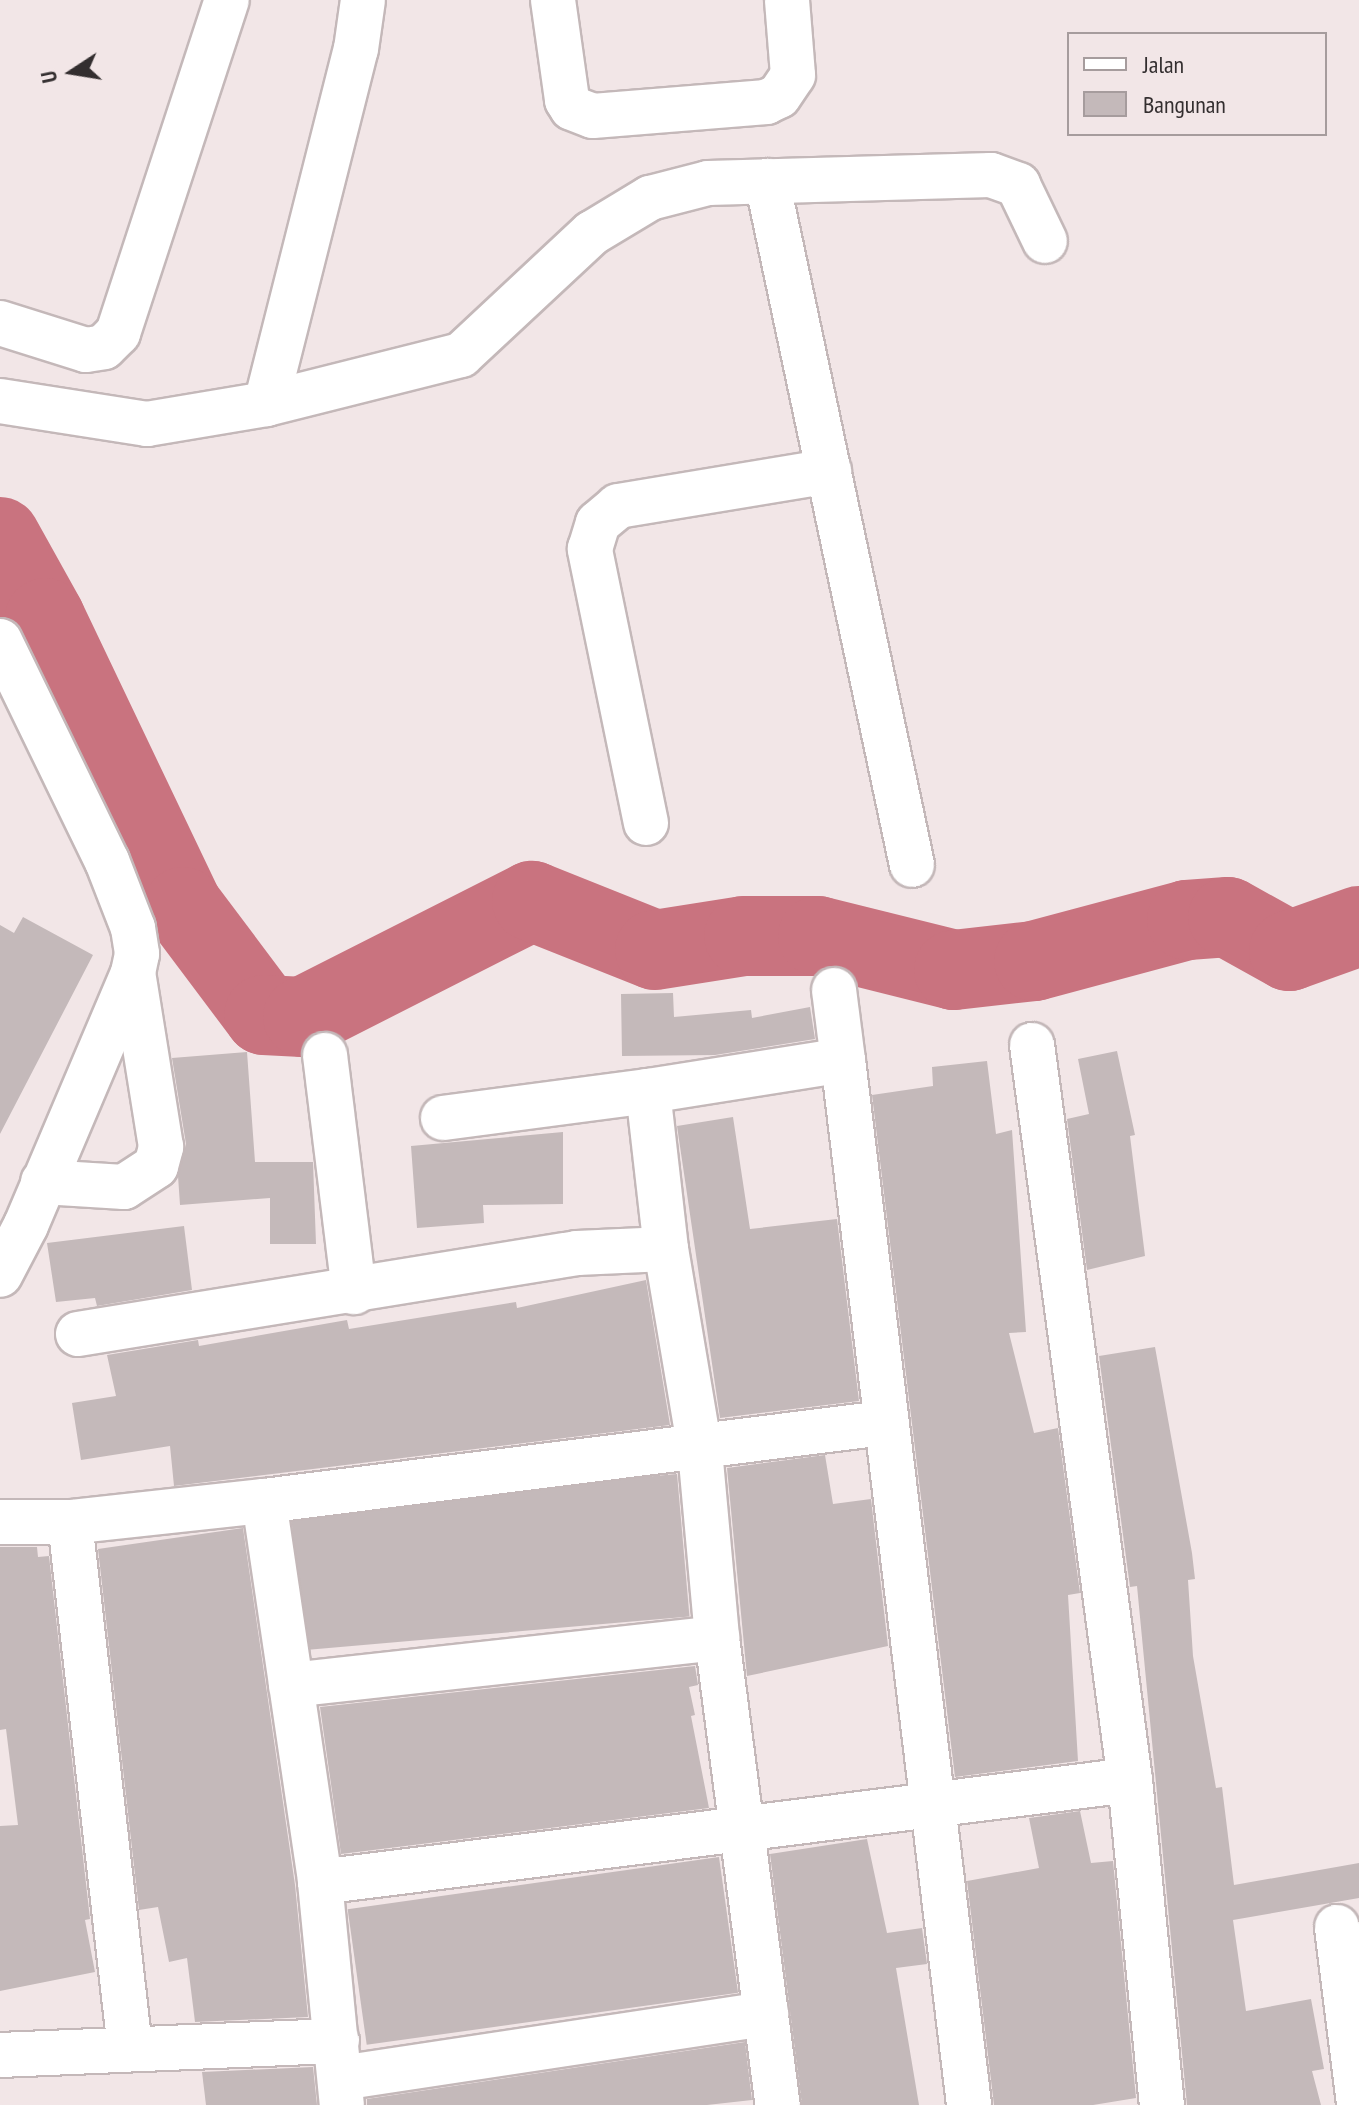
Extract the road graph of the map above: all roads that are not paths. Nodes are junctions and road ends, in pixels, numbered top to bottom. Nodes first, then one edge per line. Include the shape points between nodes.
1 (227, 0) edge
2 (363, 0) edge
3 (553, 0) edge
4 (787, 0) edge
5 (767, 181) junction
6 (1045, 241) dead end
7 (0, 323) edge
8 (0, 401) edge
9 (266, 404) junction
10 (829, 471) junction
11 (2, 654) edge
12 (646, 823) dead end
13 (912, 865) dead end
14 (133, 973) junction
15 (834, 990) dead end
16 (1032, 1045) dead end
17 (325, 1055) dead end
18 (843, 1060) junction
19 (648, 1091) junction
20 (443, 1118) dead end
21 (43, 1182) junction
22 (666, 1249) junction
23 (0, 1275) edge
24 (354, 1292) junction
25 (78, 1334) dead end
26 (883, 1423) junction
27 (700, 1450) junction
28 (264, 1501) junction
29 (0, 1522) edge
30 (70, 1522) junction
31 (717, 1638) junction
32 (291, 1685) junction
33 (1130, 1780) junction
34 (931, 1803) junction
35 (741, 1826) junction
36 (320, 1882) junction
37 (1337, 1927) dead end
38 (766, 2014) junction
39 (130, 2049) junction
40 (0, 2055) edge
41 (340, 2074) edge
42 (1359, 2103) edge
43 (778, 2105) edge
44 (969, 2105) edge
45 (1162, 2105) edge

1 - 7 street via 118,333 104,347 86,350
2 - 9 street via 356,49
3 - 4 street via 567,100 572,108 593,116 766,102 779,96 793,75
5 - 6 street via 991,175 1018,185
5 - 9 street via 708,183 650,198 592,233 461,355
5 - 10 street
8 - 9 street via 147,424
10 - 12 street via 618,506 598,523 590,549
10 - 13 street
11 - 14 street via 118,888 133,928
14 - 21 street
14 - 21 street via 161,1147 156,1166 124,1187
15 - 18 street
16 - 33 street
17 - 24 street
18 - 19 street
18 - 26 street
19 - 20 street
19 - 22 street
21 - 23 street
22 - 24 street via 577,1253
22 - 27 street
24 - 25 street
26 - 27 street
26 - 34 street
27 - 28 street
27 - 31 street
28 - 30 street
28 - 32 street
29 - 30 street
30 - 39 street
31 - 32 street
31 - 35 street
32 - 36 street
33 - 34 street
33 - 45 street
34 - 35 street
34 - 44 street
35 - 36 street
35 - 38 street
36 - 41 street
37 - 42 street
38 - 41 street
38 - 43 street
39 - 40 street
39 - 41 street

